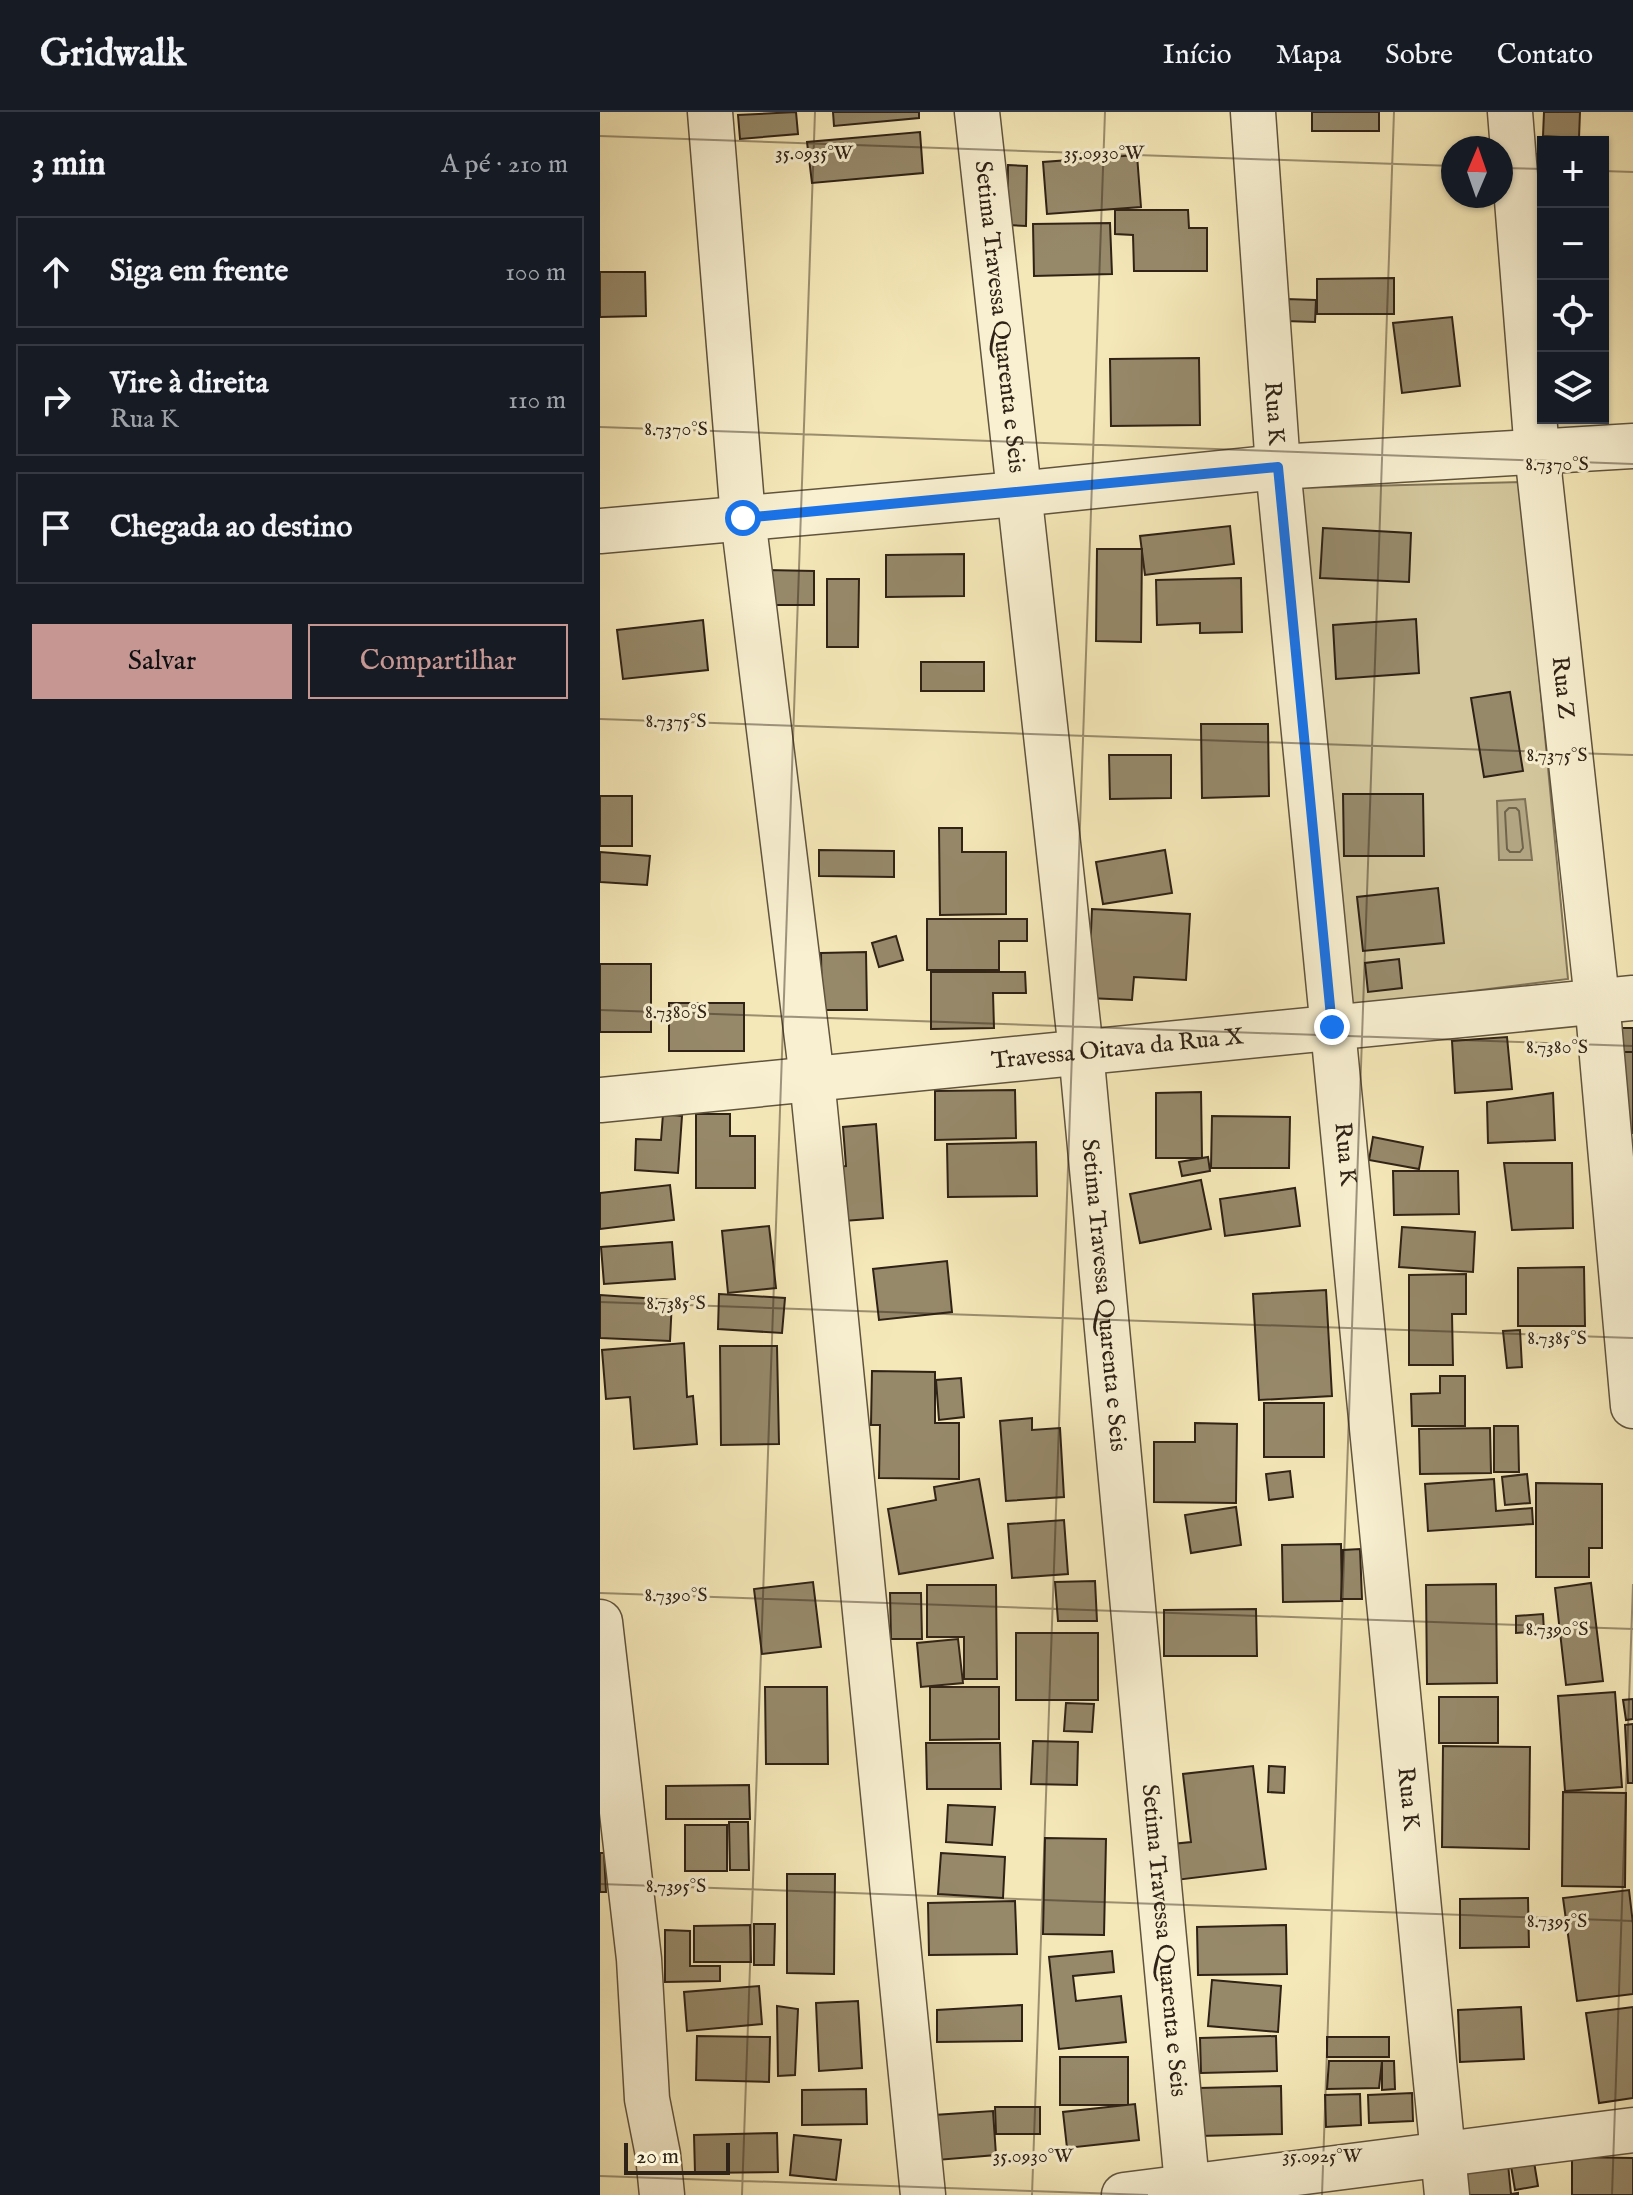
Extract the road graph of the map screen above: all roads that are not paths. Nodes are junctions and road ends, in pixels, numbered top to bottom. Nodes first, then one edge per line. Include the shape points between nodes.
1 (710, 112) edge
2 (977, 112) edge
3 (1253, 112) edge
4 (1510, 112) edge
5 (1633, 446) edge
6 (1537, 452) junction
7 (1278, 467) junction
8 (1018, 494) junction
9 (743, 518) junction
10 (600, 531) edge
11 (1615, 999) edge
12 (1332, 1027) junction
13 (1081, 1051) junction
14 (812, 1079) junction
15 (600, 1100) edge
16 (1633, 1406) edge
17 (600, 1622) edge
18 (1633, 2130) edge
19 (1445, 2175) edge
20 (1188, 2192) edge
21 (662, 2195) edge
22 (923, 2195) edge
23 (1124, 2195) edge

1 - 9 street
2 - 8 street, Setima Travessa Quarenta e Seis
3 - 7 street, Rua K
4 - 6 street, Rua Z
5 - 6 street
6 - 7 street
6 - 11 street, Rua Z
7 - 8 street
7 - 12 street, Rua K
8 - 9 street
8 - 13 street, Setima Travessa Quarenta e Seis
9 - 10 street
9 - 14 street
11 - 12 street, Travessa Oitava da Rua X
11 - 16 street, Rua Z
12 - 13 street, Travessa Oitava da Rua X
12 - 19 street, Rua K
13 - 14 street, Travessa Oitava da Rua X
13 - 20 street, Setima Travessa Quarenta e Seis
14 - 15 street, Travessa Oitava da Rua X
14 - 22 street
17 - 21 street via 639,1959 647,2099
18 - 19 street
19 - 20 street
20 - 23 street

